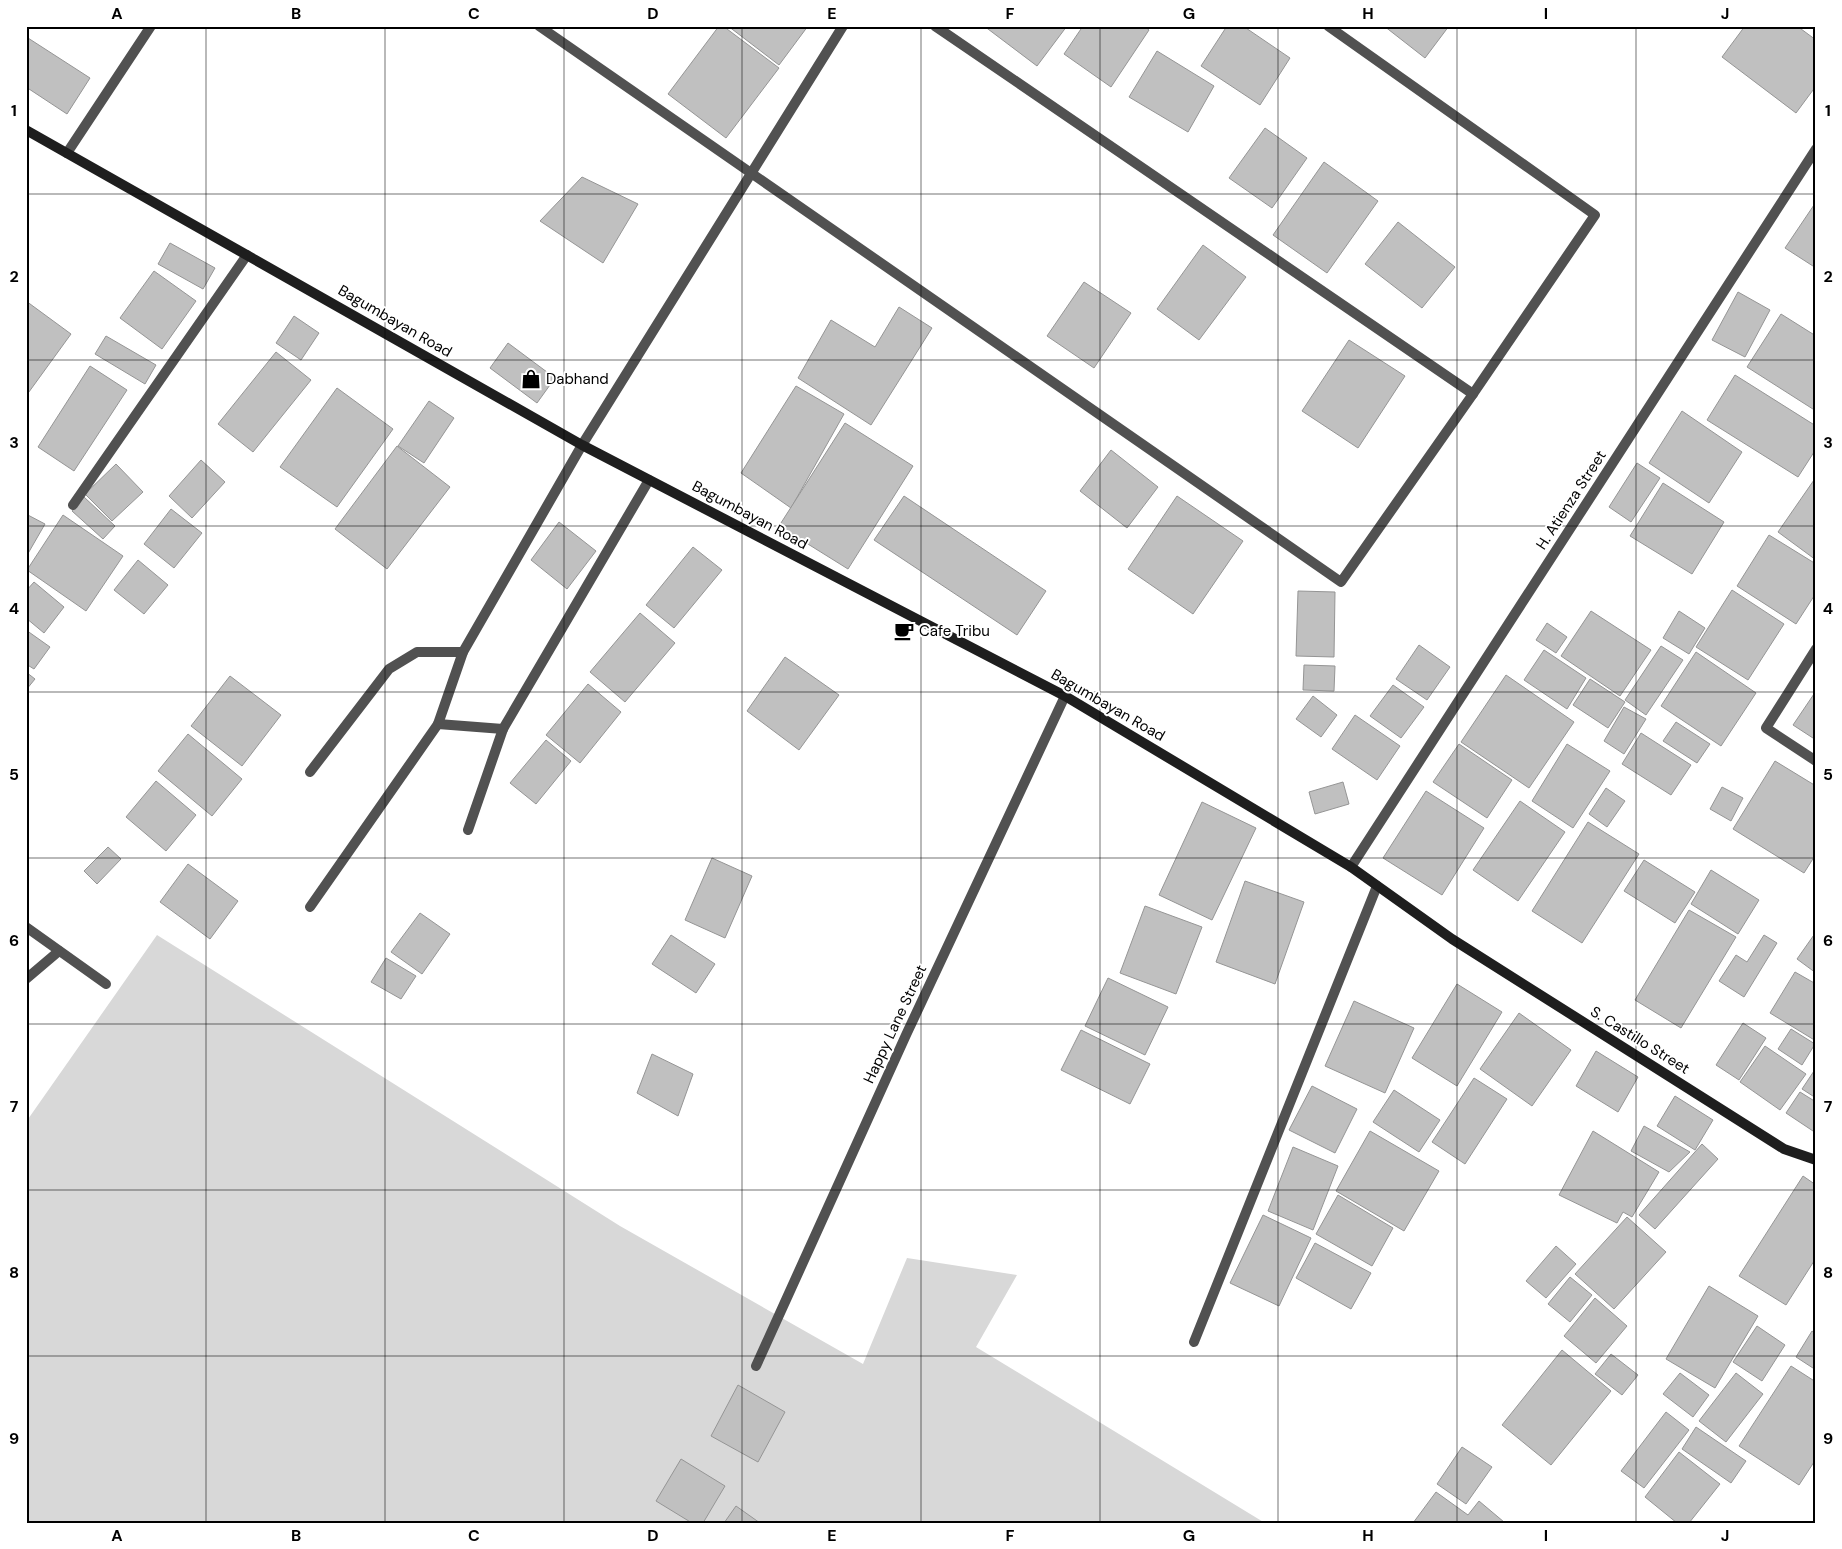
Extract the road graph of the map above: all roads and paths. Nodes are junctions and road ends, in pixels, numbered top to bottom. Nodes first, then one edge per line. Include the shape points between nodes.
1 (152, 26) edge
2 (539, 26) edge
3 (843, 26) edge
4 (935, 26) edge
5 (1328, 26) edge
6 (26, 130) edge
7 (1816, 149) edge
8 (67, 153) junction
9 (750, 173) junction
10 (247, 255) junction
11 (1473, 394) junction
12 (582, 445) junction
13 (649, 480) junction
14 (73, 505) dead end
15 (1816, 649) edge
16 (463, 652) junction
17 (1064, 696) junction
18 (438, 724) junction
19 (503, 729) junction
20 (1816, 761) edge
21 (310, 772) dead end
22 (468, 830) dead end
23 (1351, 867) junction
24 (1377, 886) junction
25 (310, 907) dead end
26 (26, 927) edge
27 (1452, 938) joint
28 (59, 951) junction
29 (26, 980) edge
30 (106, 984) dead end
31 (1816, 1160) edge
32 (1194, 1342) dead end
33 (756, 1366) dead end

1 - 8 street
2 - 9 street
3 - 9 street
4 - 11 street
5 - 11 street via 1595,215
6 - 8 street, Bagumbayan Road
7 - 23 street, H. Atienza Street
8 - 10 street, Bagumbayan Road
9 - 11 street via 1341,582
9 - 12 street
10 - 12 street, Bagumbayan Road
10 - 14 street
12 - 13 street, Bagumbayan Road
12 - 16 street
13 - 17 street, Bagumbayan Road
13 - 19 street
15 - 20 street via 1766,728
16 - 18 street
16 - 21 street via 417,652 389,669
17 - 23 street, Bagumbayan Road
17 - 33 street, Happy Lane Street
18 - 19 street
18 - 25 street
19 - 22 street
23 - 24 street, Bagumbayan Road
24 - 27 street, Bagumbayan Road
24 - 32 street
26 - 28 street
27 - 31 street, S. Castillo Street via 1784,1149
28 - 29 street
28 - 30 street

